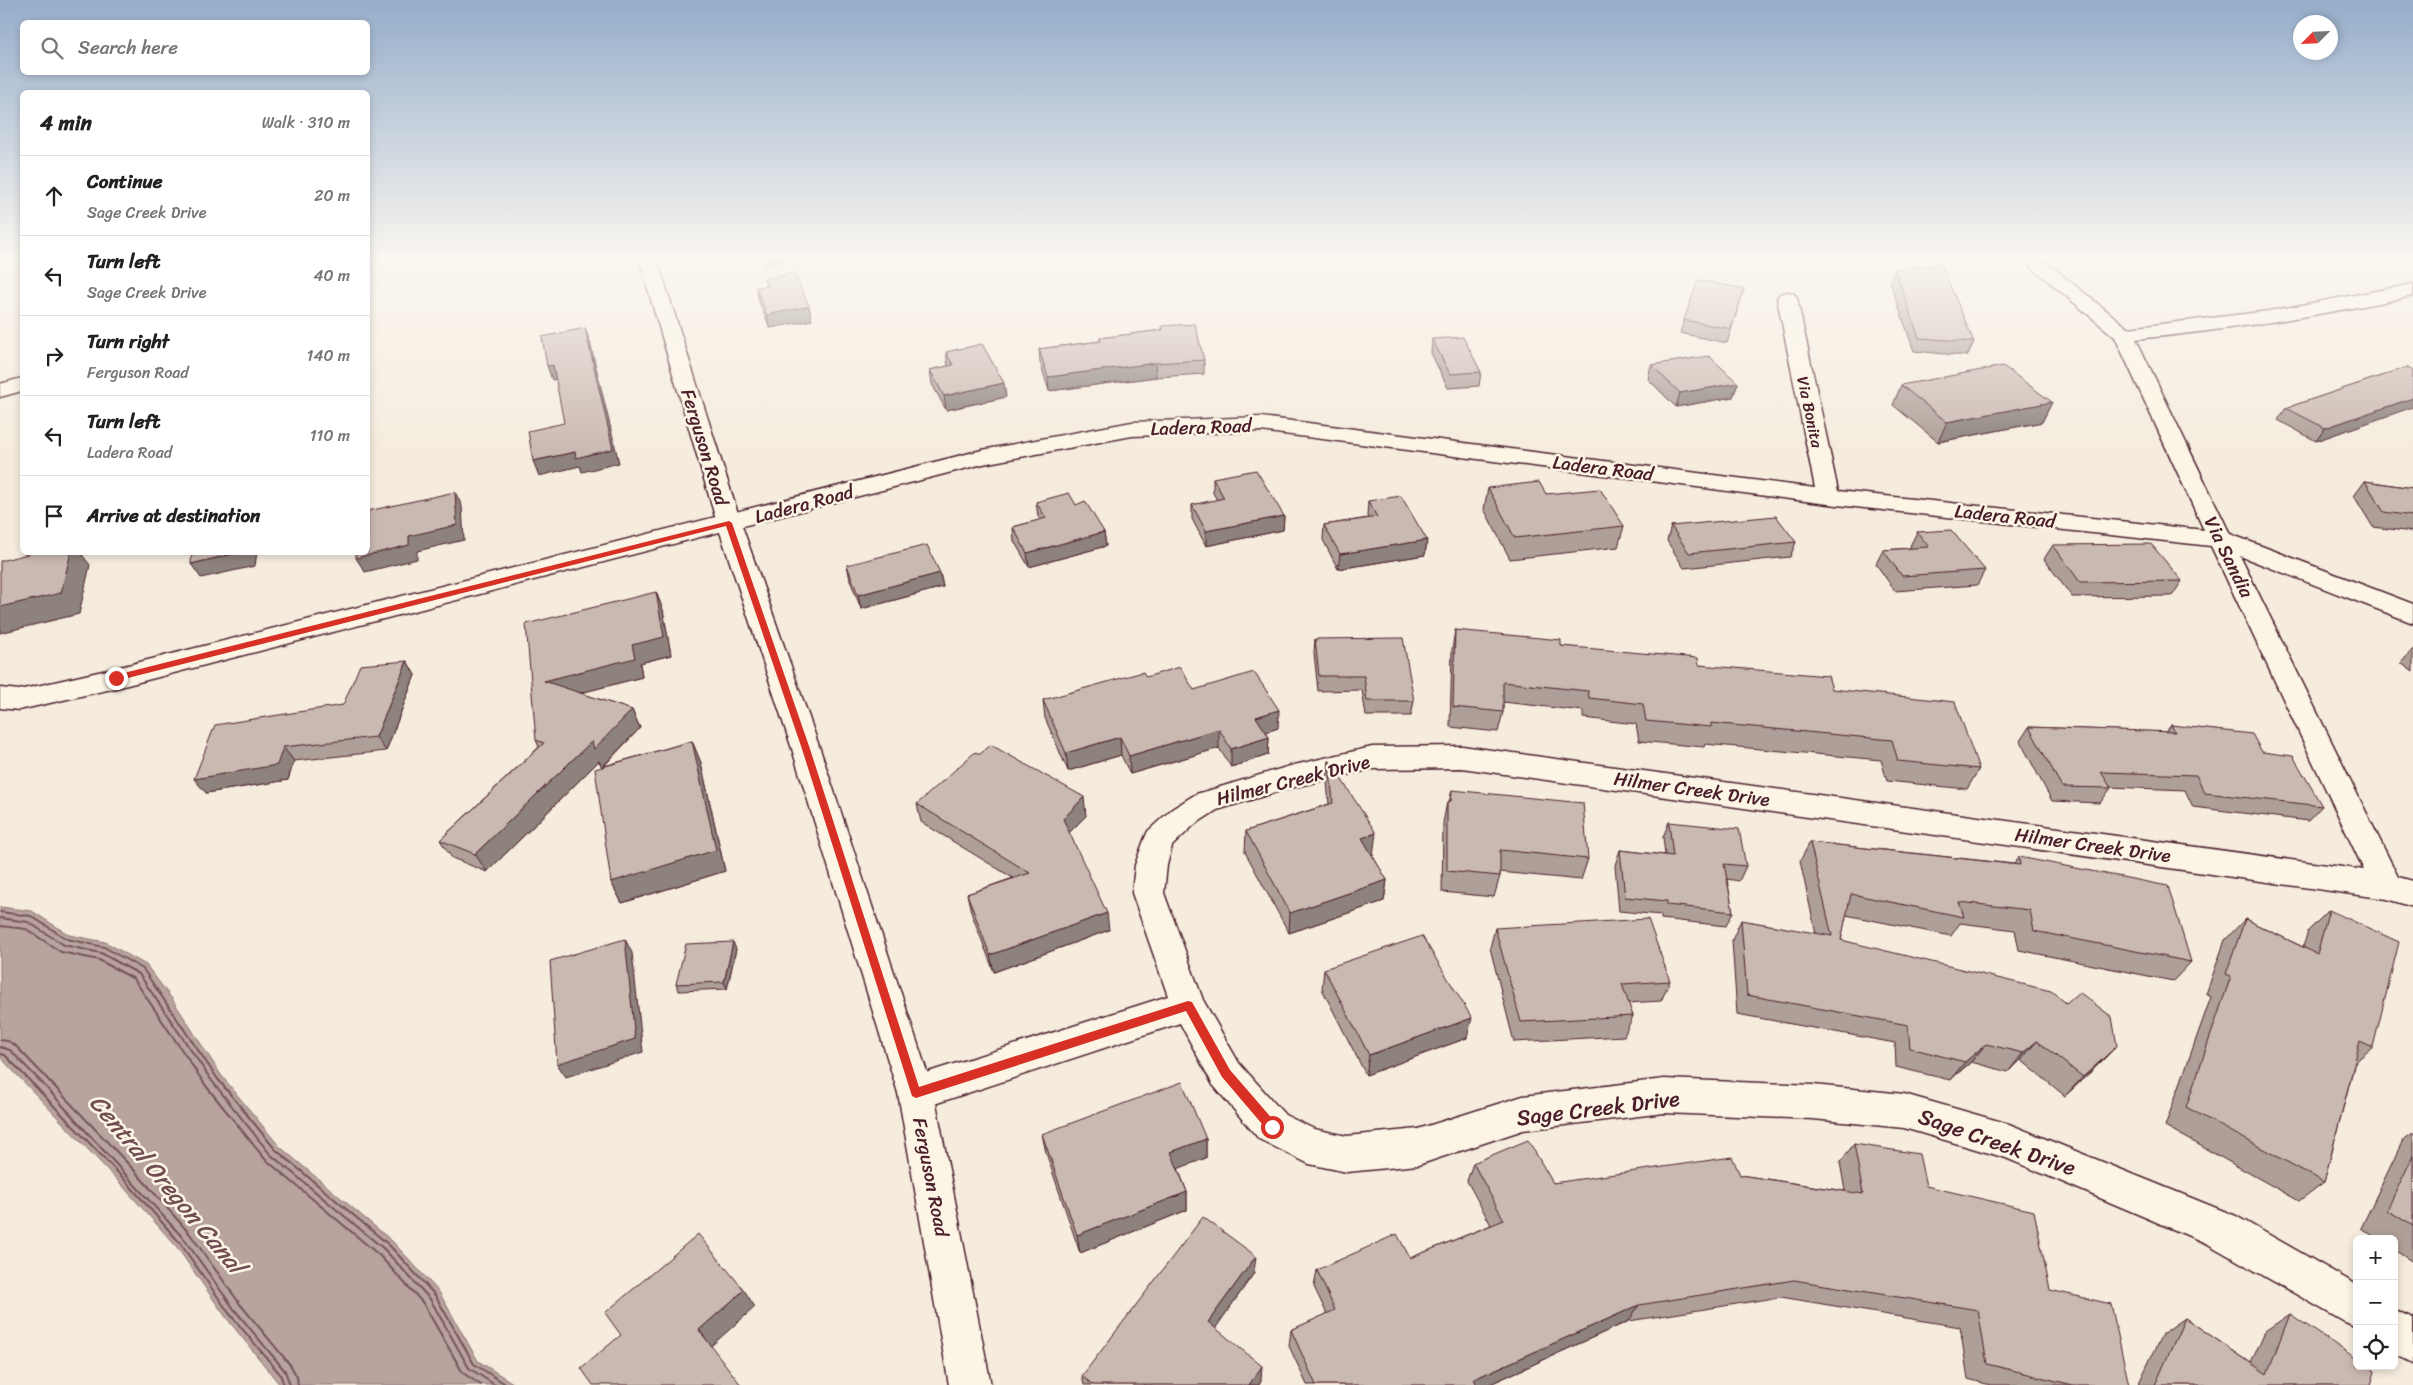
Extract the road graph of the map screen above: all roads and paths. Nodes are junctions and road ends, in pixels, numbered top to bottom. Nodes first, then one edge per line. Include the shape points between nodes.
1 (668, 324) edge
2 (1791, 324) edge
3 (2111, 324) edge
4 (2228, 324) edge
5 (2124, 334) junction
6 (20, 385) edge
7 (0, 391) edge
8 (1828, 497) junction
9 (729, 523) junction
10 (2220, 539) junction
11 (2413, 614) edge
12 (0, 698) edge
13 (2400, 890) edge
14 (1188, 1006) junction
15 (916, 1093) junction
16 (2353, 1305) edge
17 (2398, 1333) edge
18 (2413, 1342) edge
19 (970, 1385) edge

1 - 9 street, Ferguson Road
2 - 8 street, Via Bonita
3 - 5 street, Via Sandia
4 - 5 street
5 - 10 street, Via Sandia
6 - 7 street
8 - 9 street, Ladera Road via 1261,424 1132,429 982,457
8 - 10 street, Ladera Road
9 - 12 street, Ladera Road via 116,678 19,700
9 - 15 street, Ferguson Road via 806,749
10 - 11 street, Ladera Road
10 - 13 street, Via Sandia
13 - 14 street, Hilmer Creek Drive via 1462,757 1372,758 1219,797 1183,817 1159,840 1151,865 1148,893
14 - 15 street
14 - 16 street, Sage Creek Drive via 1226,1074 1272,1127 1308,1146 1347,1154 1418,1147 1523,1113 1664,1096 1813,1102 1904,1111 2009,1141 2213,1226
15 - 19 street, Ferguson Road
17 - 18 street

